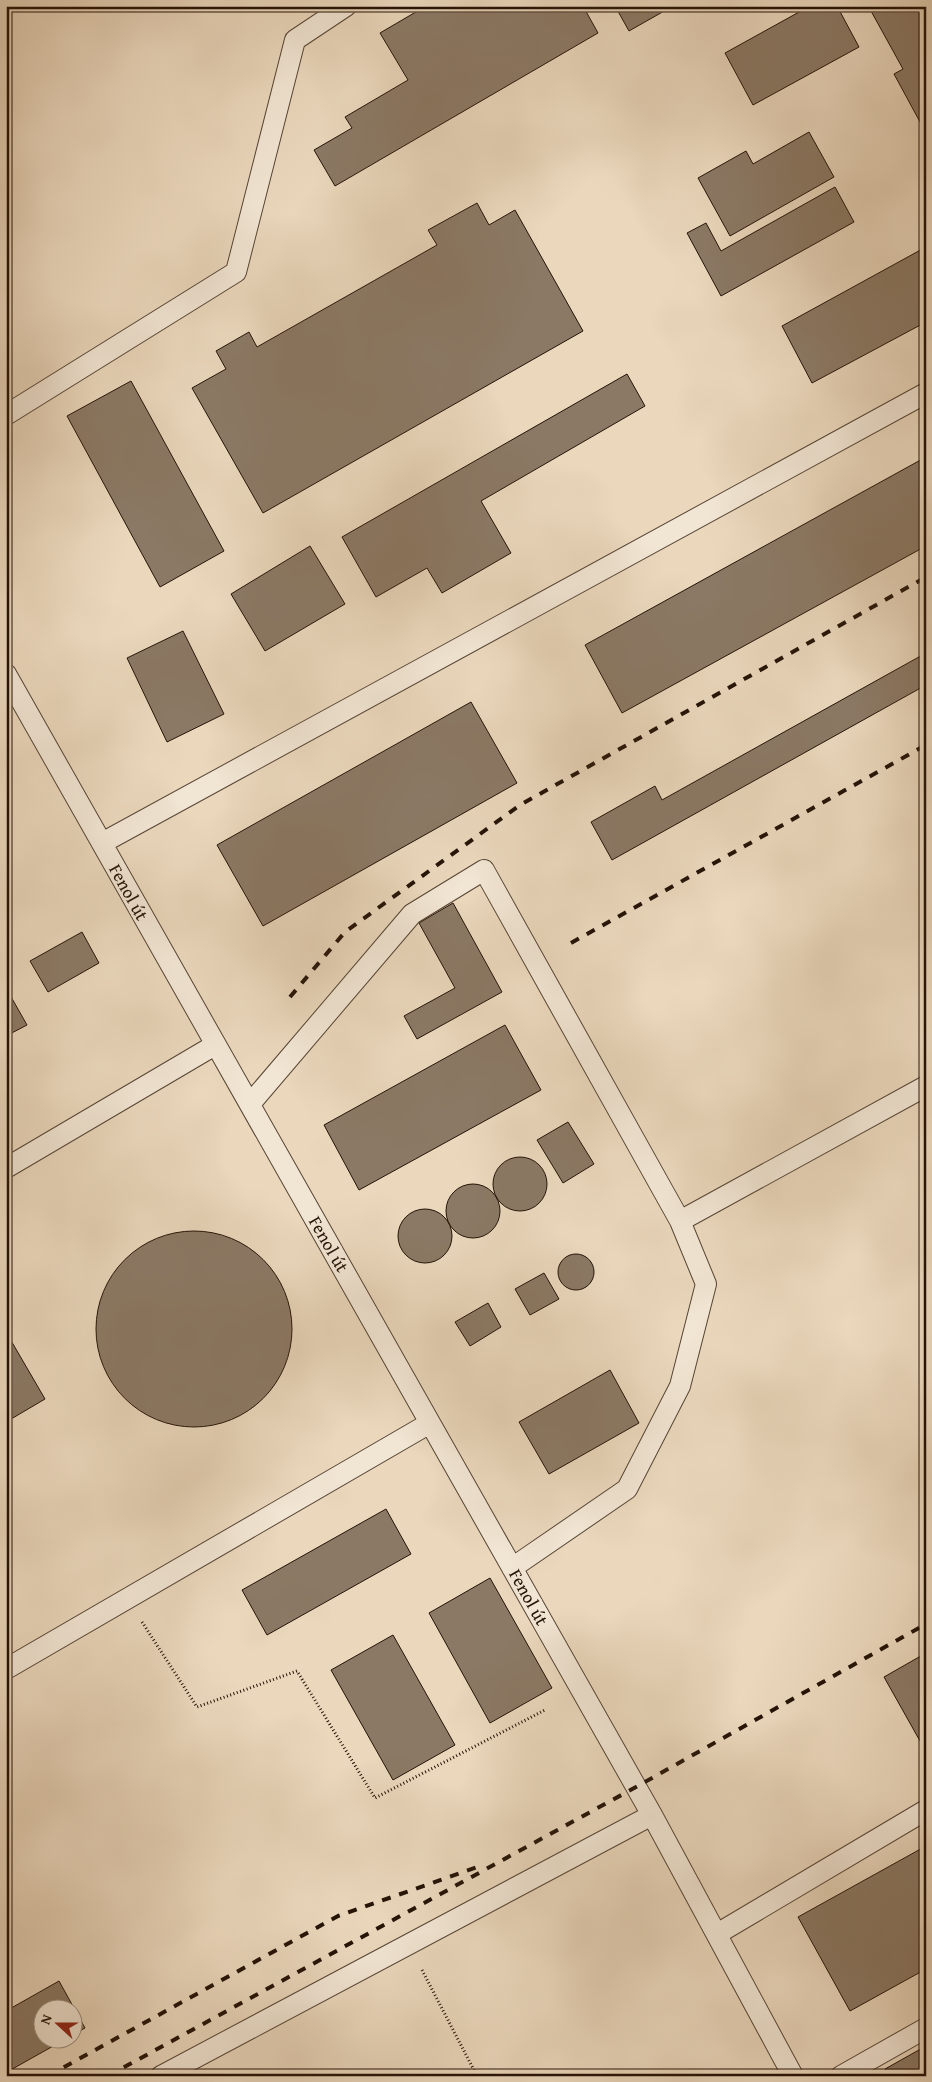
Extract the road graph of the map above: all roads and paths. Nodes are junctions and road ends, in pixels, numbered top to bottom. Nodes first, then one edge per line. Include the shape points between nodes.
1 (346, 6) edge
2 (926, 392) edge
3 (6, 415) edge
4 (8, 682) edge
5 (102, 843) junction
6 (215, 1045) junction
7 (926, 1086) edge
8 (250, 1104) junction
9 (6, 1168) edge
10 (680, 1221) junction
11 (430, 1423) junction
12 (512, 1568) junction
13 (127, 1598) junction
14 (6, 1669) edge
15 (545, 1710) dead end
16 (926, 1810) edge
17 (652, 1815) junction
18 (717, 1934) junction
19 (408, 1944) junction
20 (926, 2028) edge
21 (160, 2076) edge
22 (477, 2076) edge
23 (793, 2076) edge
24 (841, 2076) edge

1 - 3 lane via 295,40 236,272
2 - 5 lane
4 - 5 lane, Fenol út
5 - 6 lane, Fenol út
6 - 8 lane, Fenol út
6 - 9 lane
7 - 10 lane
8 - 10 lane via 412,914 484,870
8 - 11 lane, Fenol út
10 - 12 lane via 706,1284 680,1386 628,1489
11 - 12 lane, Fenol út
11 - 13 lane
12 - 17 lane, Fenol út
13 - 14 lane
13 - 15 path via 197,1707 297,1670 375,1798
16 - 18 lane
17 - 18 lane, Fenol út
17 - 19 lane
18 - 23 lane, Fenol út
19 - 21 lane
19 - 22 path
20 - 24 lane

